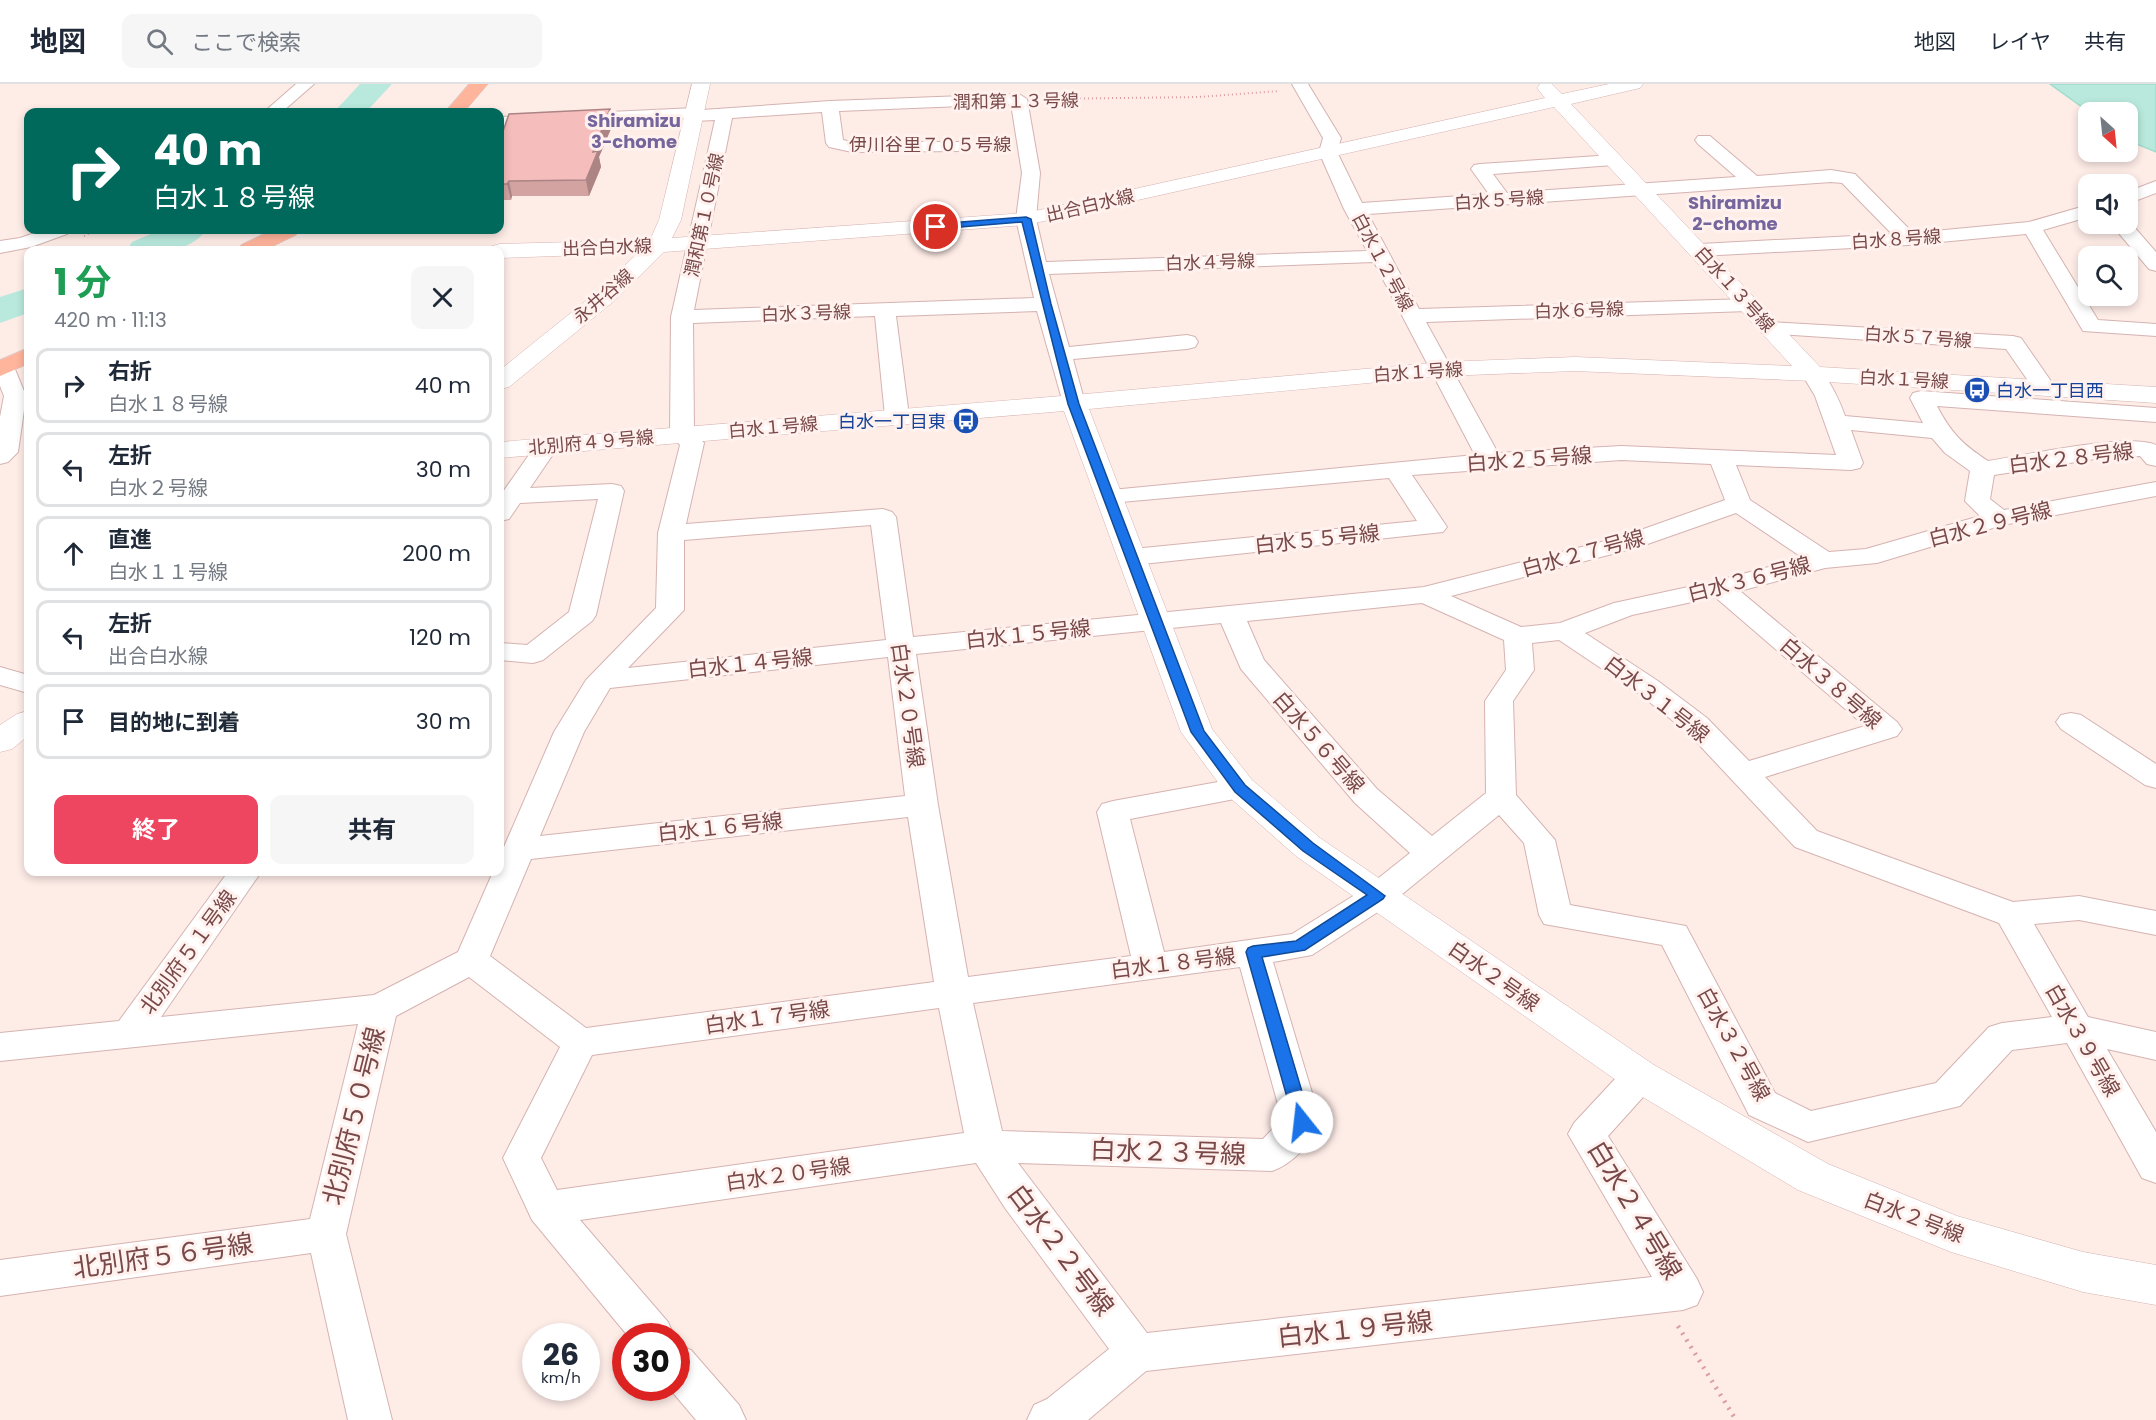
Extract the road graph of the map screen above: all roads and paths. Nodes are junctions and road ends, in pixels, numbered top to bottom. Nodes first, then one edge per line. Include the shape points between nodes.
1 (306, 84) edge
2 (479, 84) edge
3 (701, 84) edge
4 (902, 84) edge
5 (1543, 84) edge
6 (1634, 84) edge
7 (1302, 87) edge
8 (996, 92) edge
9 (1019, 99) junction
10 (1556, 101) junction
11 (904, 103) junction
12 (830, 106) junction
13 (277, 108) edge
14 (458, 108) edge
15 (694, 114) junction
16 (725, 114) junction
17 (504, 122) edge
18 (1704, 140) dead end
19 (1027, 144) junction
20 (1330, 145) junction
21 (961, 146) joint
22 (1613, 160) junction
23 (1753, 182) junction
24 (710, 185) junction
25 (678, 187) junction
26 (2156, 187) edge
27 (1643, 190) junction
28 (2138, 194) edge
29 (1503, 200) junction
30 (1354, 209) junction
31 (2078, 214) edge
32 (1026, 219) junction
33 (2032, 228) junction
34 (49, 234) edge
35 (280, 234) edge
36 (2130, 234) edge
37 (1908, 240) junction
38 (698, 243) junction
39 (257, 246) edge
40 (658, 246) junction
41 (0, 247) edge
42 (1700, 250) junction
43 (504, 251) edge
44 (1382, 256) junction
45 (2156, 265) edge
46 (1039, 267) junction
47 (1046, 304) junction
48 (1748, 305) junction
49 (885, 310) junction
50 (1411, 316) junction
51 (682, 317) junction
52 (1770, 328) junction
53 (2156, 330) edge
54 (1187, 342) dead end
55 (1060, 354) junction
56 (24, 357) edge
57 (2, 368) edge
58 (1443, 369) junction
59 (1814, 374) junction
60 (504, 379) edge
61 (2044, 387) junction
62 (22, 394) edge
63 (2156, 395) edge
64 (1074, 404) junction
65 (2156, 415) edge
66 (897, 416) junction
67 (20, 421) edge
68 (1836, 422) junction
69 (1939, 432) junction
70 (682, 434) junction
71 (546, 447) junction
72 (504, 450) edge
73 (0, 457) edge
74 (1721, 458) junction
75 (2156, 459) edge
76 (1490, 460) junction
77 (1983, 469) junction
78 (1396, 470) junction
79 (2156, 489) edge
80 (1110, 496) junction
81 (1739, 504) junction
82 (506, 505) edge
83 (1999, 518) junction
84 (671, 533) junction
85 (1133, 557) junction
86 (1824, 560) junction
87 (1720, 588) junction
88 (1425, 595) junction
89 (1231, 614) junction
90 (1155, 621) junction
91 (1564, 631) junction
92 (1518, 636) junction
93 (900, 647) junction
94 (504, 651) edge
95 (0, 676) edge
96 (600, 680) junction
97 (24, 683) edge
98 (2071, 722) dead end
99 (24, 724) edge
100 (0, 741) edge
101 (1742, 774) junction
102 (2156, 778) edge
103 (1240, 788) junction
104 (1502, 797) junction
105 (922, 805) junction
106 (519, 849) junction
107 (1430, 852) junction
108 (242, 876) edge
109 (1378, 896) junction
110 (2011, 914) junction
111 (2156, 923) edge
112 (1253, 952) junction
113 (471, 960) junction
114 (1150, 966) junction
115 (953, 991) junction
116 (380, 1008) junction
117 (2076, 1028) junction
118 (130, 1033) junction
119 (580, 1042) junction
120 (2156, 1046) edge
121 (0, 1047) edge
122 (1640, 1076) junction
123 (986, 1146) junction
124 (2156, 1167) edge
125 (546, 1209) junction
126 (326, 1234) junction
127 (0, 1278) edge
128 (2156, 1285) edge
129 (1671, 1293) junction
130 (642, 1323) edge
131 (1137, 1353) junction
132 (690, 1381) edge
133 (370, 1420) edge
134 (724, 1420) edge
135 (1049, 1420) edge
136 (1736, 1420) edge

1 - 13 street
2 - 14 main road
3 - 15 street, 永井谷線
4 - 11 street
5 - 10 street, 白水１３号線
6 - 10 street, 出合白水線
7 - 9 path, 潤和第１３号線 via 1199,97
7 - 20 street, 白水１２号線
8 - 9 street, 潤和第１３号線
8 - 11 street, 潤和第１３号線
9 - 19 street
10 - 20 street, 出合白水線
10 - 22 street, 白水１３号線
11 - 12 street, 潤和第１３号線
12 - 16 street, 潤和第１３号線
12 - 21 street, 伊川谷里７０５号線 via 835,143 852,147
15 - 16 street, 潤和第１３号線
15 - 17 street, 潤和第１３号線
15 - 25 street, 永井谷線
16 - 24 street, 潤和第１０号線
18 - 23 street
19 - 21 path, 伊川谷里７０５号線
19 - 32 street via 1031,174
20 - 30 street, 白水１２号線
20 - 32 street, 出合白水線
22 - 27 street, 白水１３号線
22 - 29 street via 1480,169
23 - 27 street, 白水５号線
23 - 37 street, 白水５号線 via 1848,178
24 - 25 street
24 - 38 street, 潤和第１０号線
25 - 40 street, 永井谷線 via 670,220
26 - 28 street
27 - 29 street, 白水５号線
27 - 42 street, 白水１３号線
29 - 30 street, 白水５号線
30 - 44 street, 白水１２号線
31 - 33 street, 白水８号線
32 - 38 street, 出合白水線
32 - 46 street
33 - 37 street, 白水８号線
33 - 53 street via 2091,326
34 - 41 street
35 - 39 main road
36 - 45 street
37 - 42 street, 白水８号線
38 - 40 street, 出合白水線
38 - 51 street, 潤和第１０号線
40 - 43 street, 出合白水線
40 - 60 street, 永井谷線 via 606,296
42 - 48 street, 白水１３号線
44 - 46 street, 白水４号線
44 - 50 street, 白水１２号線
46 - 47 street
47 - 49 street, 白水３号線
47 - 55 street
48 - 50 street, 白水６号線
48 - 52 street, 白水１３号線
49 - 51 street, 白水３号線
49 - 66 street
50 - 58 street, 白水１２号線
51 - 70 street
52 - 59 street, 白水１３号線
52 - 61 street, 白水５７号線 via 2013,343
54 - 55 street
55 - 64 street
56 - 57 main road
57 - 62 street
58 - 59 street, 白水１号線 via 1575,364
58 - 64 street, 白水１号線
58 - 76 street, 白水１２号線
59 - 61 street, 白水１号線
59 - 68 street, 白水２５号線
61 - 63 street, 白水１号線
62 - 67 street
64 - 66 street, 白水１号線
64 - 80 street, 白水２号線
65 - 69 street via 1921,398
66 - 70 street, 白水１号線
67 - 73 street
68 - 69 street
68 - 74 street, 白水２５号線 via 1851,463
69 - 77 street via 1953,448
70 - 71 street, 北別府４９号線
70 - 84 street via 692,443
71 - 72 street, 北別府４９号線
71 - 82 street
74 - 76 street, 白水２５号線 via 1621,453
74 - 81 street
75 - 77 street, 白水２８号線 via 2146,449 2107,450
76 - 78 street, 白水２５号線
77 - 83 street via 1977,501
78 - 80 street, 白水２５号線
78 - 85 street, 白水５５号線 via 1434,527
79 - 83 street, 白水２９号線
80 - 85 street, 白水２号線
81 - 86 street, 白水３６号線
81 - 88 street, 白水２７号線 via 1630,542
82 - 94 street via 612,491 582,615 533,654
83 - 86 street, 白水２９号線 via 1868,557
84 - 93 street, 白水２０号線 via 883,517
84 - 96 street via 670,610
85 - 90 street, 白水２号線
86 - 87 street, 白水３６号線
87 - 91 street, 白水３６号線 via 1624,609
87 - 101 street, 白水３８号線 via 1887,729
88 - 89 street
88 - 92 street
89 - 90 street
89 - 107 street, 白水５６号線 via 1251,663 1366,796
90 - 93 street, 白水１５号線
90 - 103 street, 白水２号線 via 1197,732
91 - 92 street
91 - 101 street, 白水３１号線 via 1697,725
92 - 104 street via 1520,670 1499,701
93 - 96 street, 白水１４号線
93 - 105 street, 白水２０号線
95 - 97 street
96 - 106 street via 569,732
98 - 102 street
99 - 100 street
101 - 110 street, 白水３１号線 via 1806,839
103 - 109 street, 白水２号線 via 1308,847
103 - 114 street via 1113,812
104 - 107 street, 白水１８号線
104 - 117 street, 白水３２号線 via 1539,840 1556,915 1674,935 1762,1104 1809,1128 1947,1095 2002,1037
105 - 106 street, 白水１６号線
105 - 115 street, 白水２０号線
106 - 113 street
107 - 109 street, 白水１８号線
108 - 118 street, 北別府５１号線
109 - 112 street, 白水１８号線 via 1299,946
109 - 122 street, 白水２号線
110 - 111 street, 白水３１号線 via 2079,908
110 - 117 street, 白水３９号線
112 - 114 street, 白水１８号線
112 - 123 street, 白水２３号線 via 1302,1122 1272,1155
113 - 116 street
113 - 119 street
114 - 115 street, 白水１８号線
115 - 119 street, 白水１７号線
115 - 123 street, 白水２０号線
116 - 118 street, 北別府５０号線
116 - 126 street, 北別府５０号線
117 - 120 street
117 - 124 street, 白水３９号線
118 - 121 street, 北別府５０号線
119 - 125 street via 522,1158
122 - 128 street, 白水２号線 via 1813,1177 1951,1233 2083,1272
122 - 129 street, 白水２４号線 via 1587,1134
123 - 125 street, 白水２０号線
123 - 131 street, 白水２２号線
125 - 130 street
126 - 127 street, 北別府５６号線
126 - 133 street, 北別府５０号線
129 - 131 street, 白水１９号線
129 - 136 path, 白水２４号線
131 - 135 street via 1062,1414
132 - 134 street

